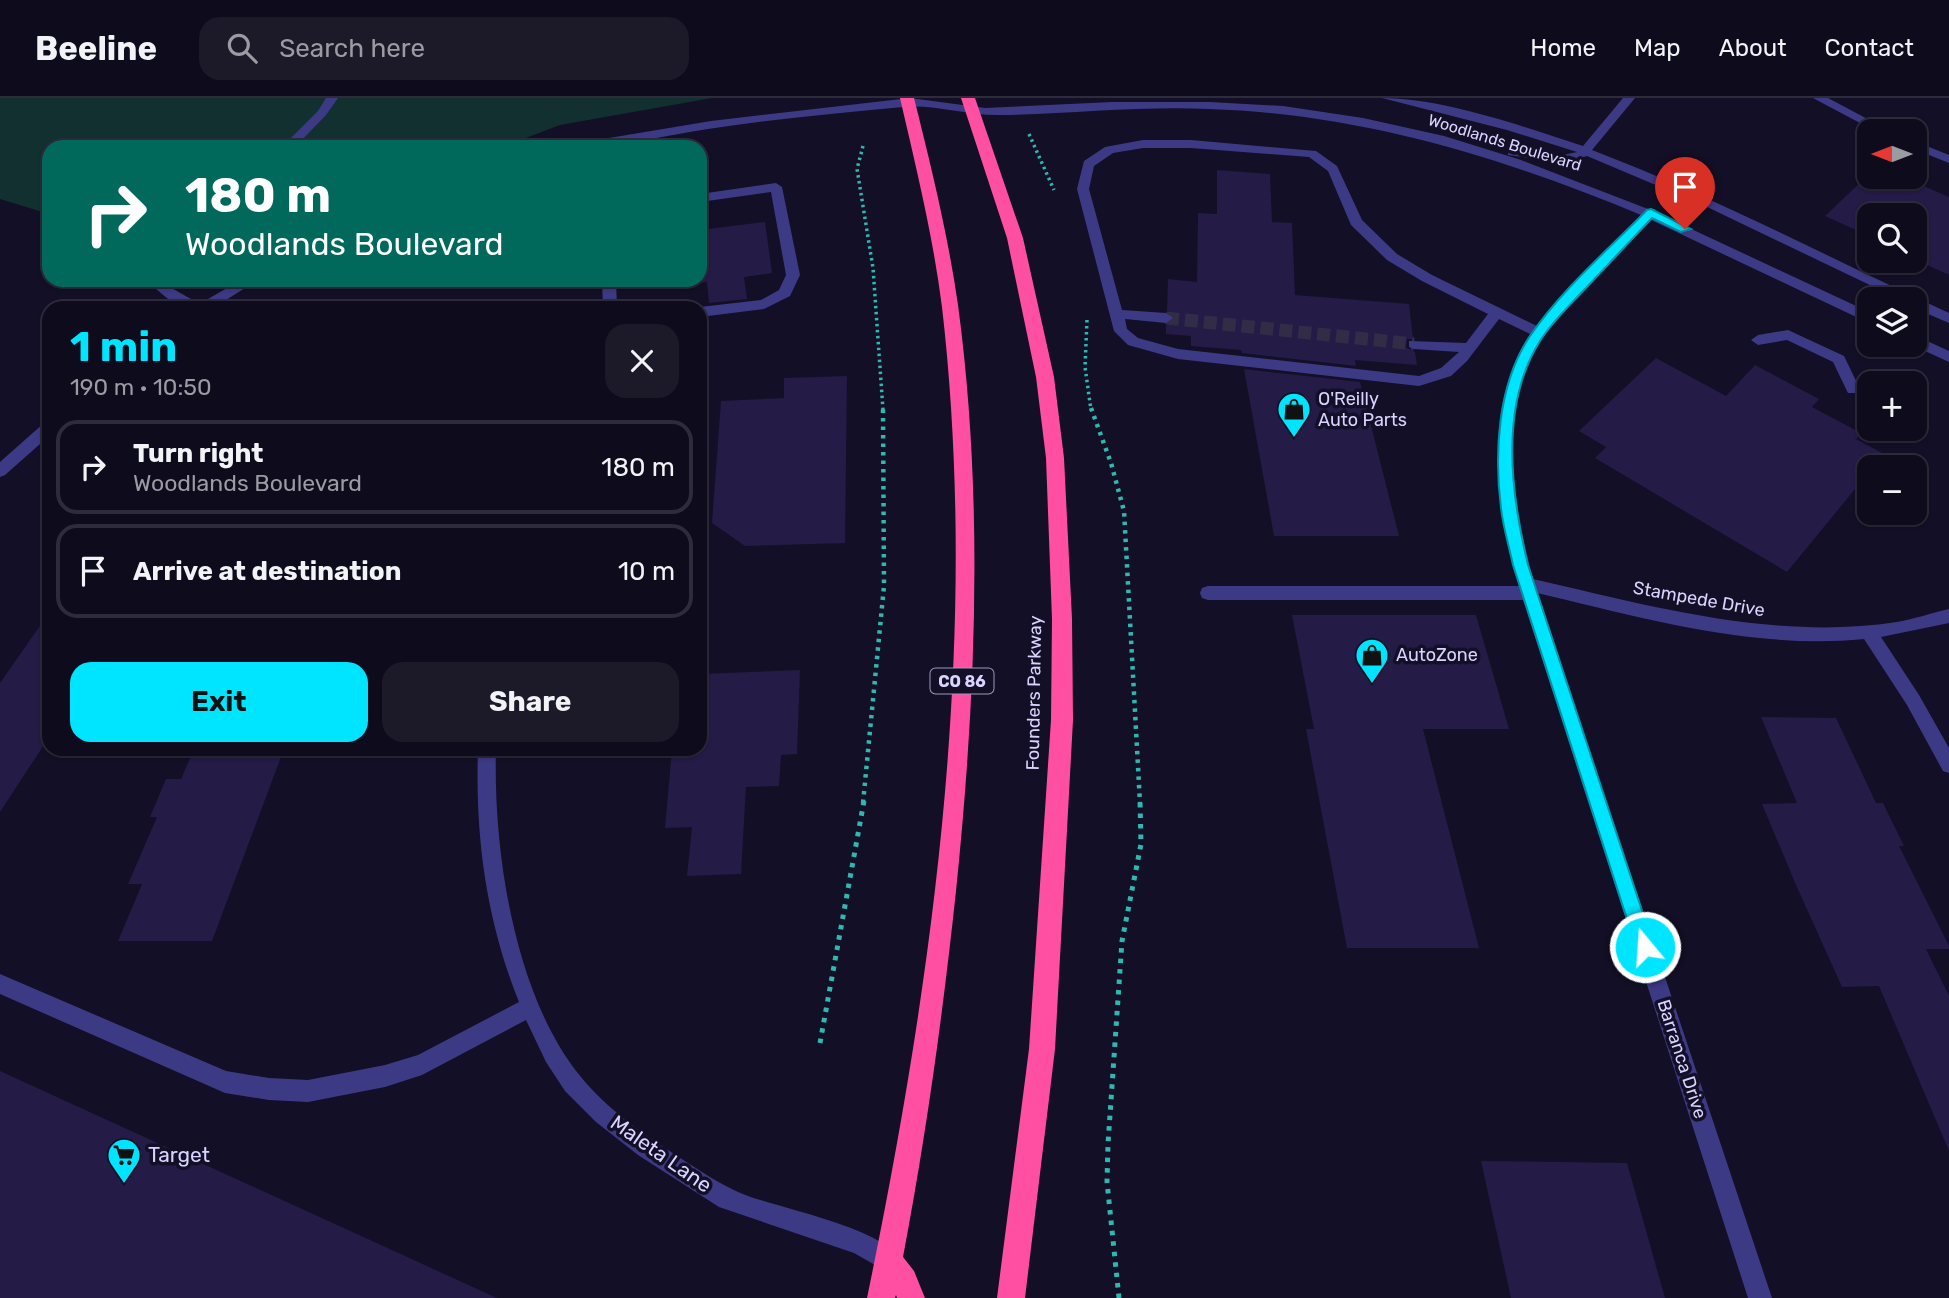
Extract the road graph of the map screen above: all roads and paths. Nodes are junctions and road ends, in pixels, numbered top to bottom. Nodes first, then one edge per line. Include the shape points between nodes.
1 (332, 98) edge
2 (1388, 98) edge
3 (1629, 98) edge
4 (1819, 98) edge
5 (912, 100) edge
6 (971, 105) edge
7 (1860, 119) edge
8 (1034, 130) dead end
9 (295, 140) edge
10 (621, 140) edge
11 (863, 146) dead end
12 (1481, 149) junction
13 (1927, 150) edge
14 (1585, 152) junction
15 (1949, 159) edge
16 (707, 197) edge
17 (1057, 201) dead end
18 (1651, 212) junction
19 (161, 287) edge
20 (239, 287) edge
21 (1884, 287) edge
22 (181, 301) edge
23 (214, 301) edge
24 (1927, 308) edge
25 (707, 311) edge
26 (1497, 312) junction
27 (1857, 312) edge
28 (1087, 313) dead end
29 (1116, 314) junction
30 (1166, 318) tunnel mouth
31 (1949, 318) edge
32 (1539, 333) junction
33 (1758, 340) dead end
34 (1414, 344) tunnel mouth
35 (1927, 346) edge
36 (1469, 348) junction
37 (1949, 357) edge
38 (1853, 389) dead end
39 (42, 432) edge
40 (0, 471) edge
41 (1528, 588) junction
42 (1208, 593) dead end
43 (1949, 616) edge
44 (1869, 633) junction
45 (487, 756) edge
46 (1949, 765) edge
47 (0, 984) edge
48 (530, 1007) junction
49 (820, 1043) dead end
50 (889, 1261) junction
51 (881, 1298) edge
52 (911, 1298) edge
53 (1011, 1298) edge
54 (1119, 1298) edge
55 (1760, 1298) edge

1 - 9 street
2 - 14 street, Woodlands Boulevard via 1473,117
3 - 14 street
4 - 7 street
5 - 6 street, Woodlands Boulevard
5 - 10 street, Woodlands Boulevard
5 - 50 highway, CO 86 via 956,359 965,455 967,615 951,842 928,1027
6 - 12 street, Woodlands Boulevard via 1235,106 1345,119
6 - 53 highway, Founders Parkway via 1015,237 1045,377 1055,458 1062,619 1062,720 1042,1049
8 - 17 path via 1028,133
11 - 49 path via 857,169 873,268 884,428 884,586 867,782
12 - 14 street via 1563,159
12 - 18 street, Woodlands Boulevard
13 - 15 street
14 - 21 street, Woodlands Boulevard
16 - 25 street via 776,187 793,275 785,293 764,304
18 - 27 street, Woodlands Boulevard
18 - 32 street, Barranca Drive
19 - 22 street
20 - 23 street
24 - 31 street
26 - 29 street via 1392,257 1356,222 1333,169 1312,154 1143,144 1109,150 1088,164 1083,189
26 - 32 street
26 - 36 street
28 - 54 path via 1085,367 1091,410 1124,511 1138,718 1142,844 1121,951 1108,1144 1107,1182
29 - 30 street
29 - 36 street via 1121,331 1133,342 1178,354 1419,381 1446,372
32 - 41 street, Barranca Drive via 1518,374 1507,426 1508,510
33 - 38 street via 1788,335 1839,359
34 - 36 street
35 - 37 street
39 - 40 street
41 - 42 street, Stampede Drive
41 - 44 street, Stampede Drive via 1724,626 1775,632
41 - 55 street, Barranca Drive
43 - 44 street, Stampede Drive
44 - 46 street
45 - 48 street, Maleta Lane via 488,851 510,952
47 - 48 street via 225,1082 308,1091 422,1064
48 - 50 street, Maleta Lane via 576,1089 654,1154 728,1200 855,1242
50 - 51 highway, CO 86
50 - 52 highway

